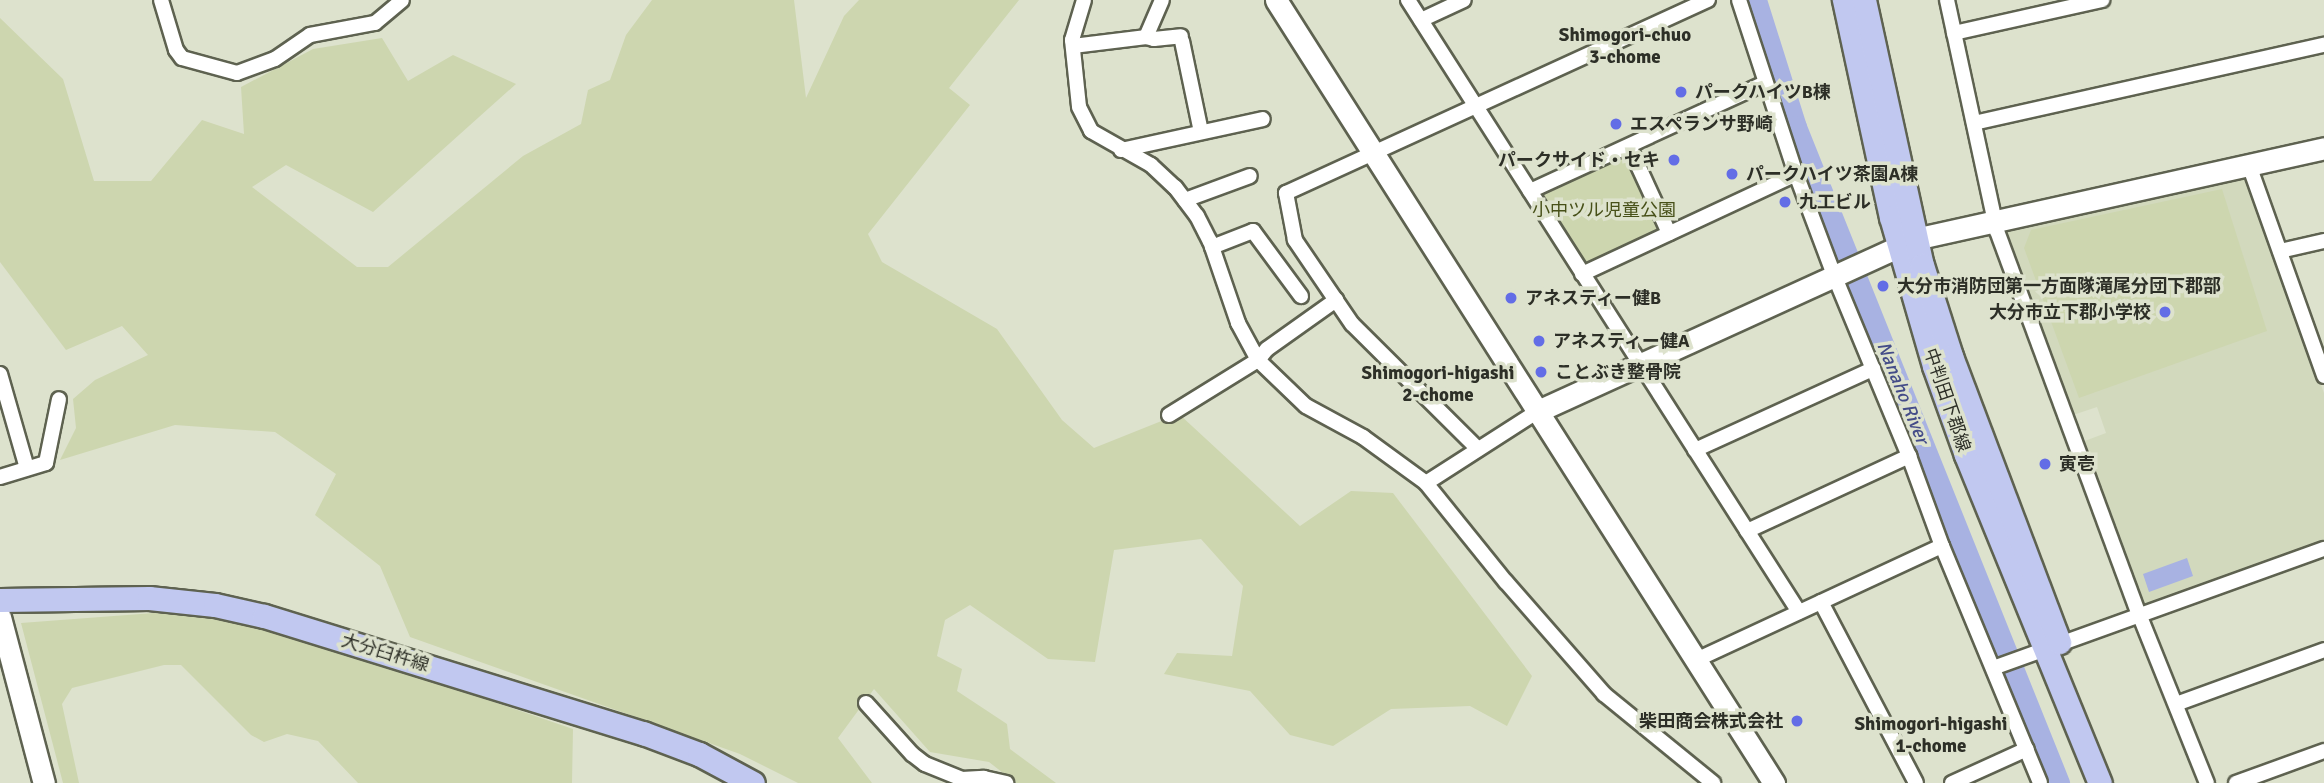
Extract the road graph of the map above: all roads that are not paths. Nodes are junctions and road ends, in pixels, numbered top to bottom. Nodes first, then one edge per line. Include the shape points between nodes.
1 (161, 0) edge
2 (402, 0) edge
3 (1084, 0) edge
4 (1161, 0) edge
5 (1276, 0) edge
6 (1408, 0) edge
7 (1464, 0) edge
8 (1708, 0) edge
9 (1739, 0) edge
10 (1844, 0) edge
11 (1864, 0) edge
12 (1947, 0) edge
13 (2102, 0) edge
14 (1421, 20) junction
15 (1954, 33) junction
16 (1146, 37) junction
17 (2324, 45) edge
18 (1073, 46) junction
19 (1765, 83) junction
20 (1476, 106) junction
21 (1263, 119) dead end
22 (1974, 123) junction
23 (1201, 132) junction
24 (1629, 145) junction
25 (2324, 148) edge
26 (1121, 150) junction
27 (1373, 153) junction
28 (2249, 164) junction
29 (1796, 174) junction
30 (1250, 176) dead end
31 (1530, 191) junction
32 (1185, 200) junction
33 (1995, 221) junction
34 (1669, 233) junction
35 (2324, 241) edge
36 (1907, 242) junction
37 (1212, 247) junction
38 (2280, 251) junction
39 (1582, 274) junction
40 (1836, 274) junction
41 (1300, 296) dead end
42 (1336, 300) junction
43 (2318, 341) edge
44 (1258, 360) junction
45 (1640, 364) junction
46 (1873, 369) junction
47 (0, 374) edge
48 (2324, 376) edge
49 (59, 398) dead end
50 (1538, 411) junction
51 (1169, 415) dead end
52 (1478, 449) junction
53 (1695, 450) junction
54 (1909, 456) junction
55 (27, 468) junction
56 (0, 477) edge
57 (1426, 483) junction
58 (1747, 531) junction
59 (1942, 546) junction
60 (2324, 549) edge
61 (0, 600) edge
62 (1821, 602) junction
63 (1799, 612) junction
64 (2139, 614) junction
65 (2, 624) edge
66 (2043, 648) junction
67 (2324, 650) edge
68 (1696, 660) junction
69 (1996, 667) junction
70 (866, 703) dead end
71 (2175, 704) junction
72 (2026, 749) junction
73 (2324, 751) edge
74 (44, 783) edge
75 (753, 783) edge
76 (1006, 783) edge
77 (1713, 783) edge
78 (1774, 783) edge
79 (1916, 783) edge
80 (1952, 783) edge
81 (2040, 783) edge
82 (2100, 783) edge
83 (2117, 783) edge
84 (2207, 783) edge
85 (2236, 783) edge

1 - 2 street via 176,50 183,58 237,73 268,62 310,34 375,23
3 - 18 street
4 - 16 street
5 - 27 street
6 - 14 street
7 - 14 street
8 - 20 street
9 - 19 street
10 - 36 main road, 中判田下郡線
11 - 36 main road, 中判田下郡線
12 - 15 street
13 - 15 street
14 - 20 street
15 - 22 street
16 - 18 street
16 - 23 street via 1182,38
17 - 22 street
18 - 26 street via 1079,107 1091,131
19 - 24 street
19 - 29 street
20 - 27 street
20 - 31 street
21 - 23 street
22 - 33 street
23 - 26 street
24 - 31 street
24 - 34 street
25 - 28 street
26 - 32 street via 1151,165
27 - 42 street via 1286,193 1295,240
27 - 50 street
28 - 33 street
28 - 38 street
29 - 34 street
29 - 40 street
30 - 32 street
31 - 39 street
32 - 37 street
33 - 36 street
33 - 64 street
34 - 39 street
35 - 38 street
36 - 40 street
36 - 66 main road, 中判田下郡線 via 1934,366
37 - 41 street via 1253,231
37 - 44 street via 1238,323
38 - 43 street
39 - 45 street
40 - 45 street
40 - 46 street
42 - 44 street via 1266,349
42 - 52 street via 1352,324
43 - 48 street
44 - 51 street
44 - 57 street via 1306,406 1363,437
45 - 50 street
45 - 53 street
46 - 53 street
46 - 54 street
47 - 55 street
49 - 55 street via 46,463
50 - 52 street
50 - 68 street
52 - 57 street
53 - 58 street
54 - 58 street
54 - 59 street
55 - 56 street
57 - 77 street via 1604,694
58 - 63 street
59 - 62 street
59 - 69 street
60 - 64 street
61 - 75 main road, 大分臼杵線 via 149,598 264,616 643,733 699,754
62 - 63 street
62 - 79 street
63 - 68 street
64 - 66 street
64 - 71 street
65 - 74 street
66 - 69 street
66 - 82 main road, 中判田下郡線
66 - 83 main road, 中判田下郡線
67 - 71 street
68 - 78 street
69 - 72 street
70 - 76 street via 925,764 962,779
71 - 84 street
72 - 80 street
72 - 81 street
73 - 85 street

